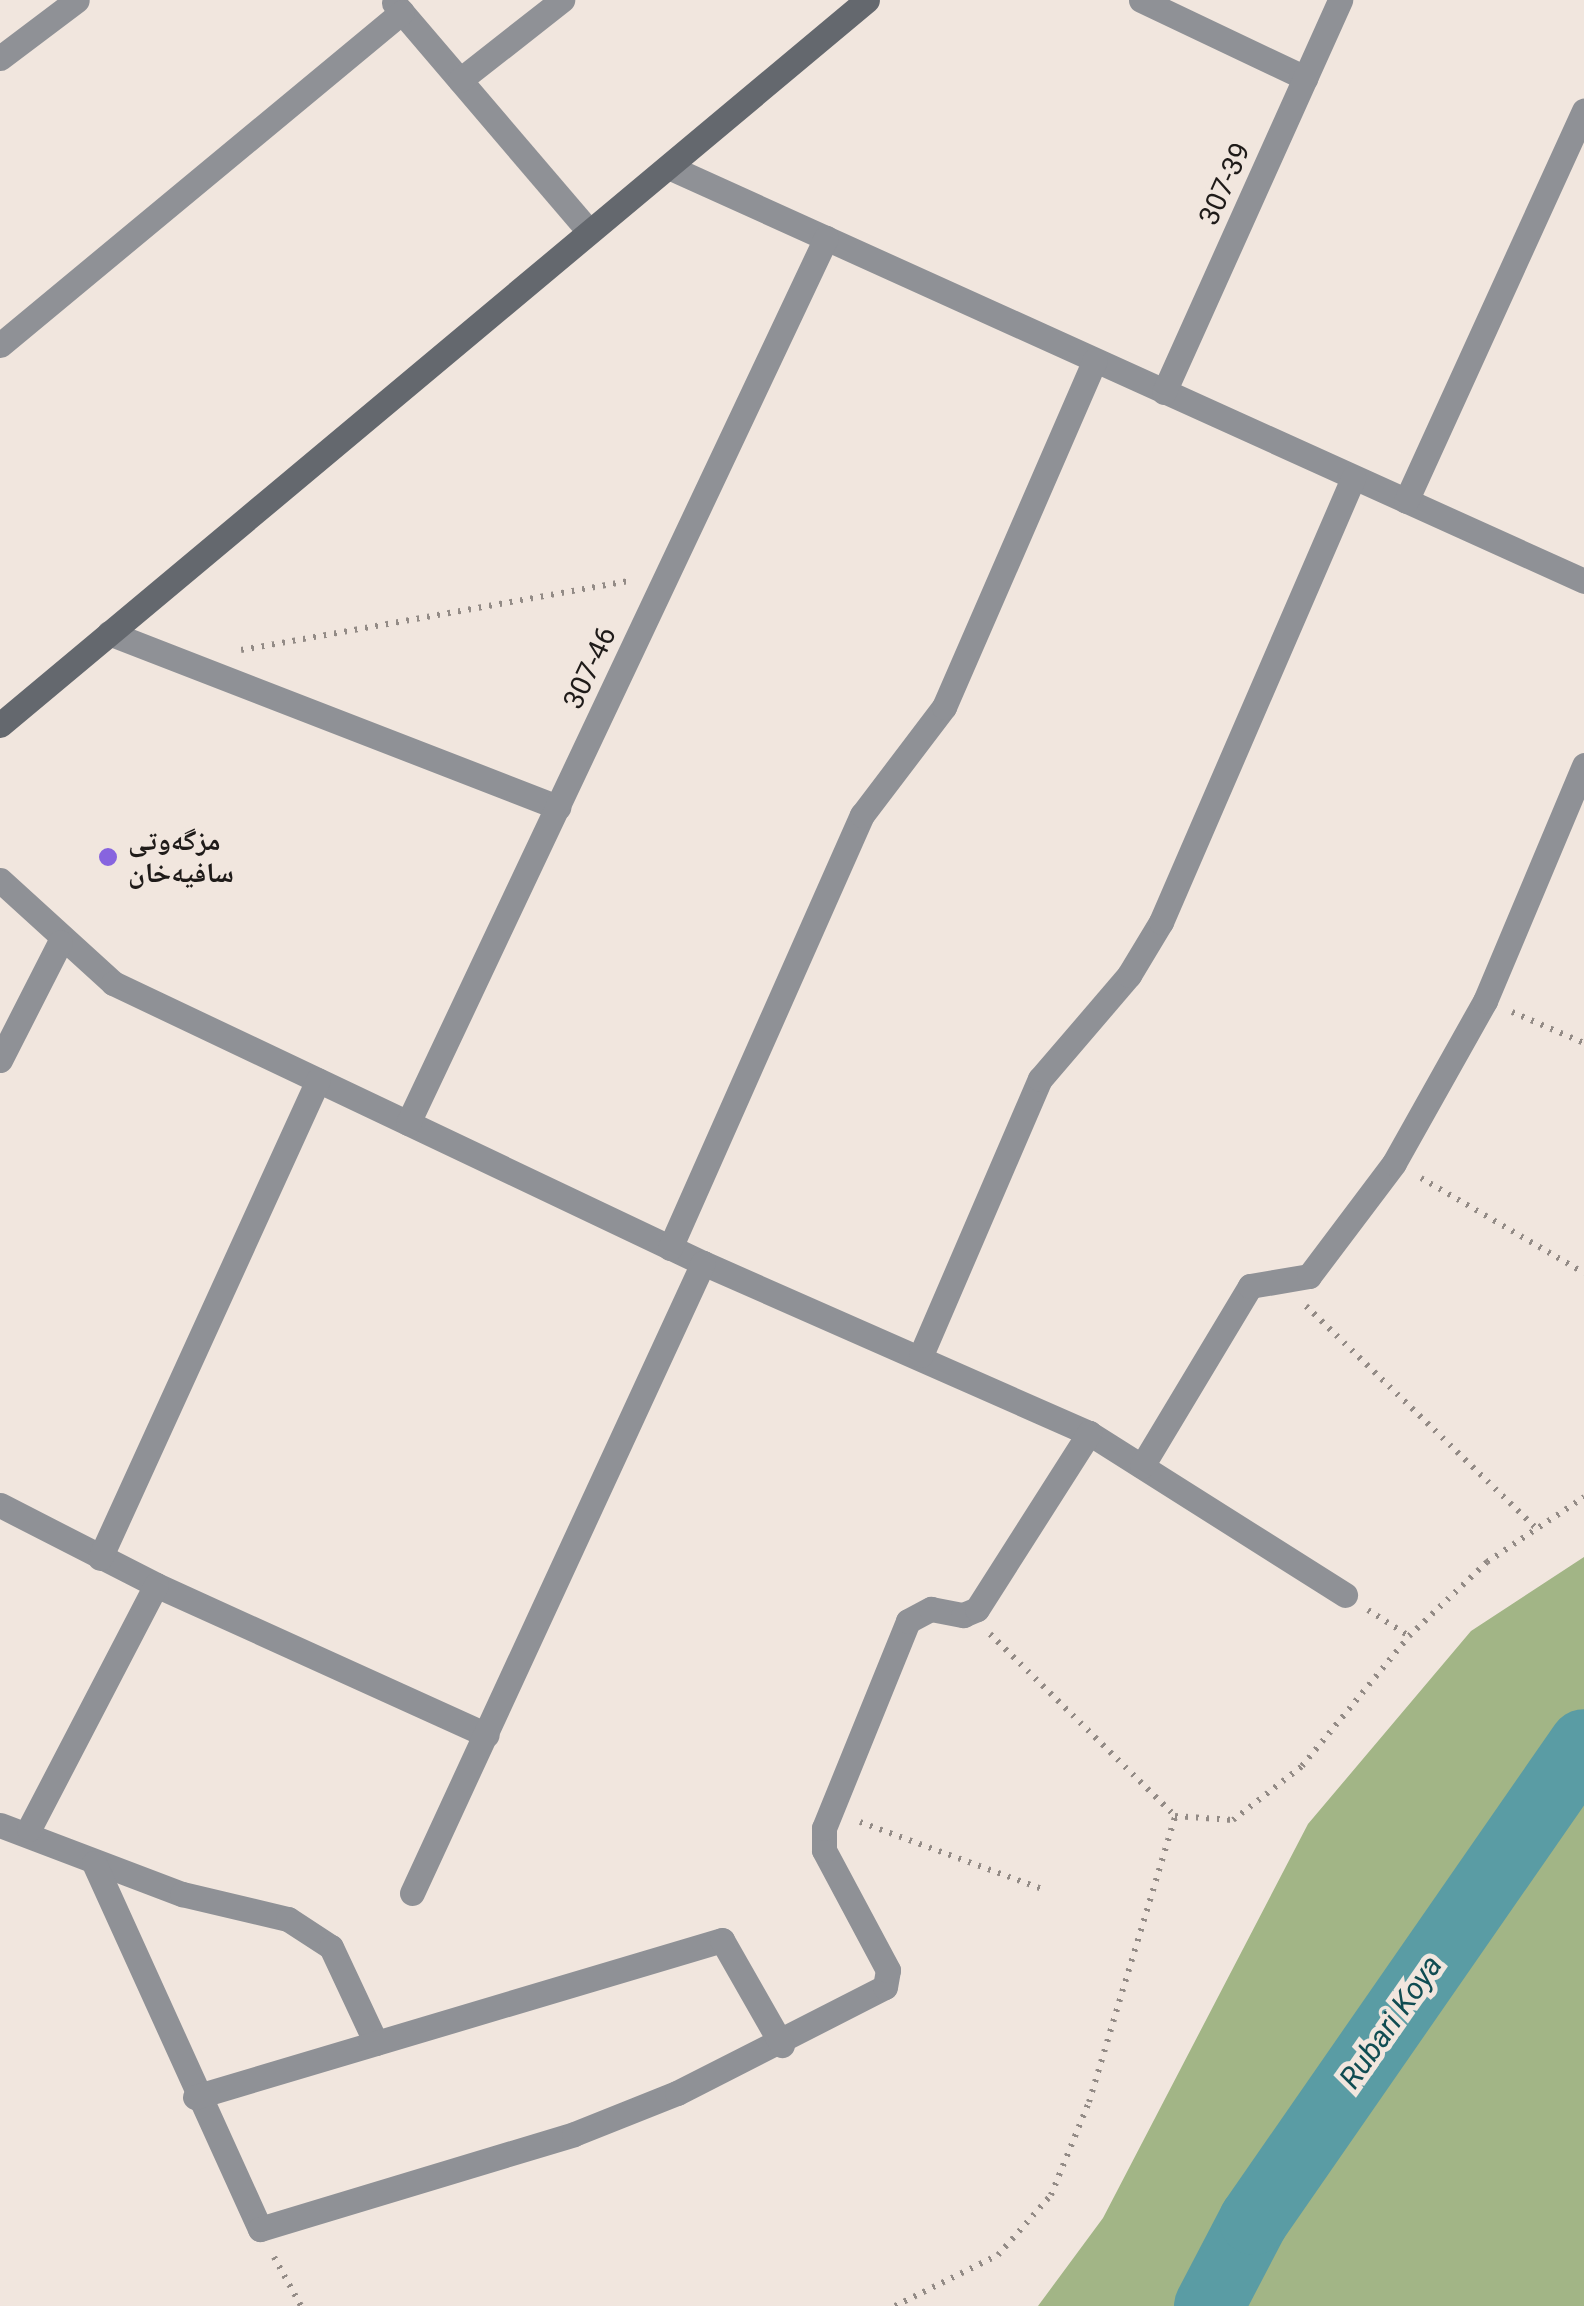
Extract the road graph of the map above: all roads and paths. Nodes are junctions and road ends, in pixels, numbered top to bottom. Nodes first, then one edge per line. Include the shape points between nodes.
1 (77, 0) edge
2 (562, 0) edge
3 (866, 0) edge
4 (1141, 0) edge
5 (1340, 0) edge
6 (397, 6) edge
7 (0, 58) edge
8 (1305, 78) junction
9 (460, 80) junction
10 (1584, 111) edge
11 (671, 168) junction
12 (589, 231) junction
13 (826, 238) junction
14 (0, 345) edge
15 (1094, 360) junction
16 (1164, 392) junction
17 (1353, 478) junction
18 (1406, 501) junction
19 (668, 574) junction
20 (1584, 580) edge
21 (109, 633) junction
22 (181, 661) junction
23 (0, 725) edge
24 (1584, 765) edge
25 (558, 807) junction
26 (0, 880) edge
27 (60, 942) junction
28 (1485, 1001) junction
29 (1584, 1043) edge
30 (0, 1060) edge
31 (318, 1080) junction
32 (408, 1123) junction
33 (1394, 1162) junction
34 (670, 1248) junction
35 (703, 1263) junction
36 (1584, 1273) edge
37 (1294, 1283) junction
38 (921, 1355) junction
39 (1089, 1433) junction
40 (1142, 1466) junction
41 (1584, 1497) edge
42 (0, 1505) edge
43 (1536, 1528) junction
44 (100, 1558) junction
45 (156, 1586) junction
46 (1344, 1595) joint
47 (969, 1614) junction
48 (1409, 1636) junction
49 (487, 1735) junction
50 (831, 1811) junction
51 (1175, 1816) junction
52 (0, 1824) edge
53 (29, 1829) junction
54 (94, 1863) junction
55 (1042, 1889) dead end
56 (412, 1893) dead end
57 (376, 2043) junction
58 (782, 2045) junction
59 (195, 2097) junction
60 (260, 2229) junction
61 (301, 2306) edge
62 (895, 2306) edge

1 - 7 street
2 - 9 street
3 - 11 street
4 - 8 street
5 - 8 street, 307-39
6 - 9 street
6 - 14 street
8 - 16 street, 307-39
9 - 12 street
10 - 18 street
11 - 12 street
11 - 13 street
12 - 21 street
13 - 15 street
13 - 19 street, 307-46
15 - 16 street
15 - 34 street via 944,707 862,815
16 - 17 street
17 - 18 street
17 - 38 street via 1161,922 1128,974 1040,1078
18 - 20 street
19 - 22 path
19 - 25 street, 307-46
21 - 22 street
21 - 23 street
22 - 25 street
24 - 28 street
25 - 32 street, 307-46
26 - 27 street
27 - 30 street
27 - 31 street via 113,983
28 - 29 path
28 - 33 street
31 - 32 street
31 - 44 street
32 - 34 street
33 - 36 path
33 - 37 street via 1309,1276
34 - 35 street
35 - 38 street
35 - 49 street
37 - 40 street via 1250,1286
37 - 43 path via 1321,1326
38 - 39 street
39 - 40 street
39 - 47 street
40 - 46 street
41 - 43 path
42 - 44 street
43 - 48 path
44 - 45 street
45 - 49 street
45 - 53 street
46 - 48 path
47 - 50 street via 931,1608 908,1621
47 - 51 path
48 - 51 path via 1302,1766 1234,1820
49 - 56 street
50 - 55 path
50 - 58 street via 824,1850 888,1979 879,1993
51 - 62 path via 1090,2102 1051,2196 998,2255
52 - 53 street
53 - 54 street
54 - 57 street via 288,1919 331,1946
54 - 59 street
57 - 58 street via 722,1940
57 - 59 street
58 - 60 street via 574,2134
59 - 60 street
60 - 61 path

